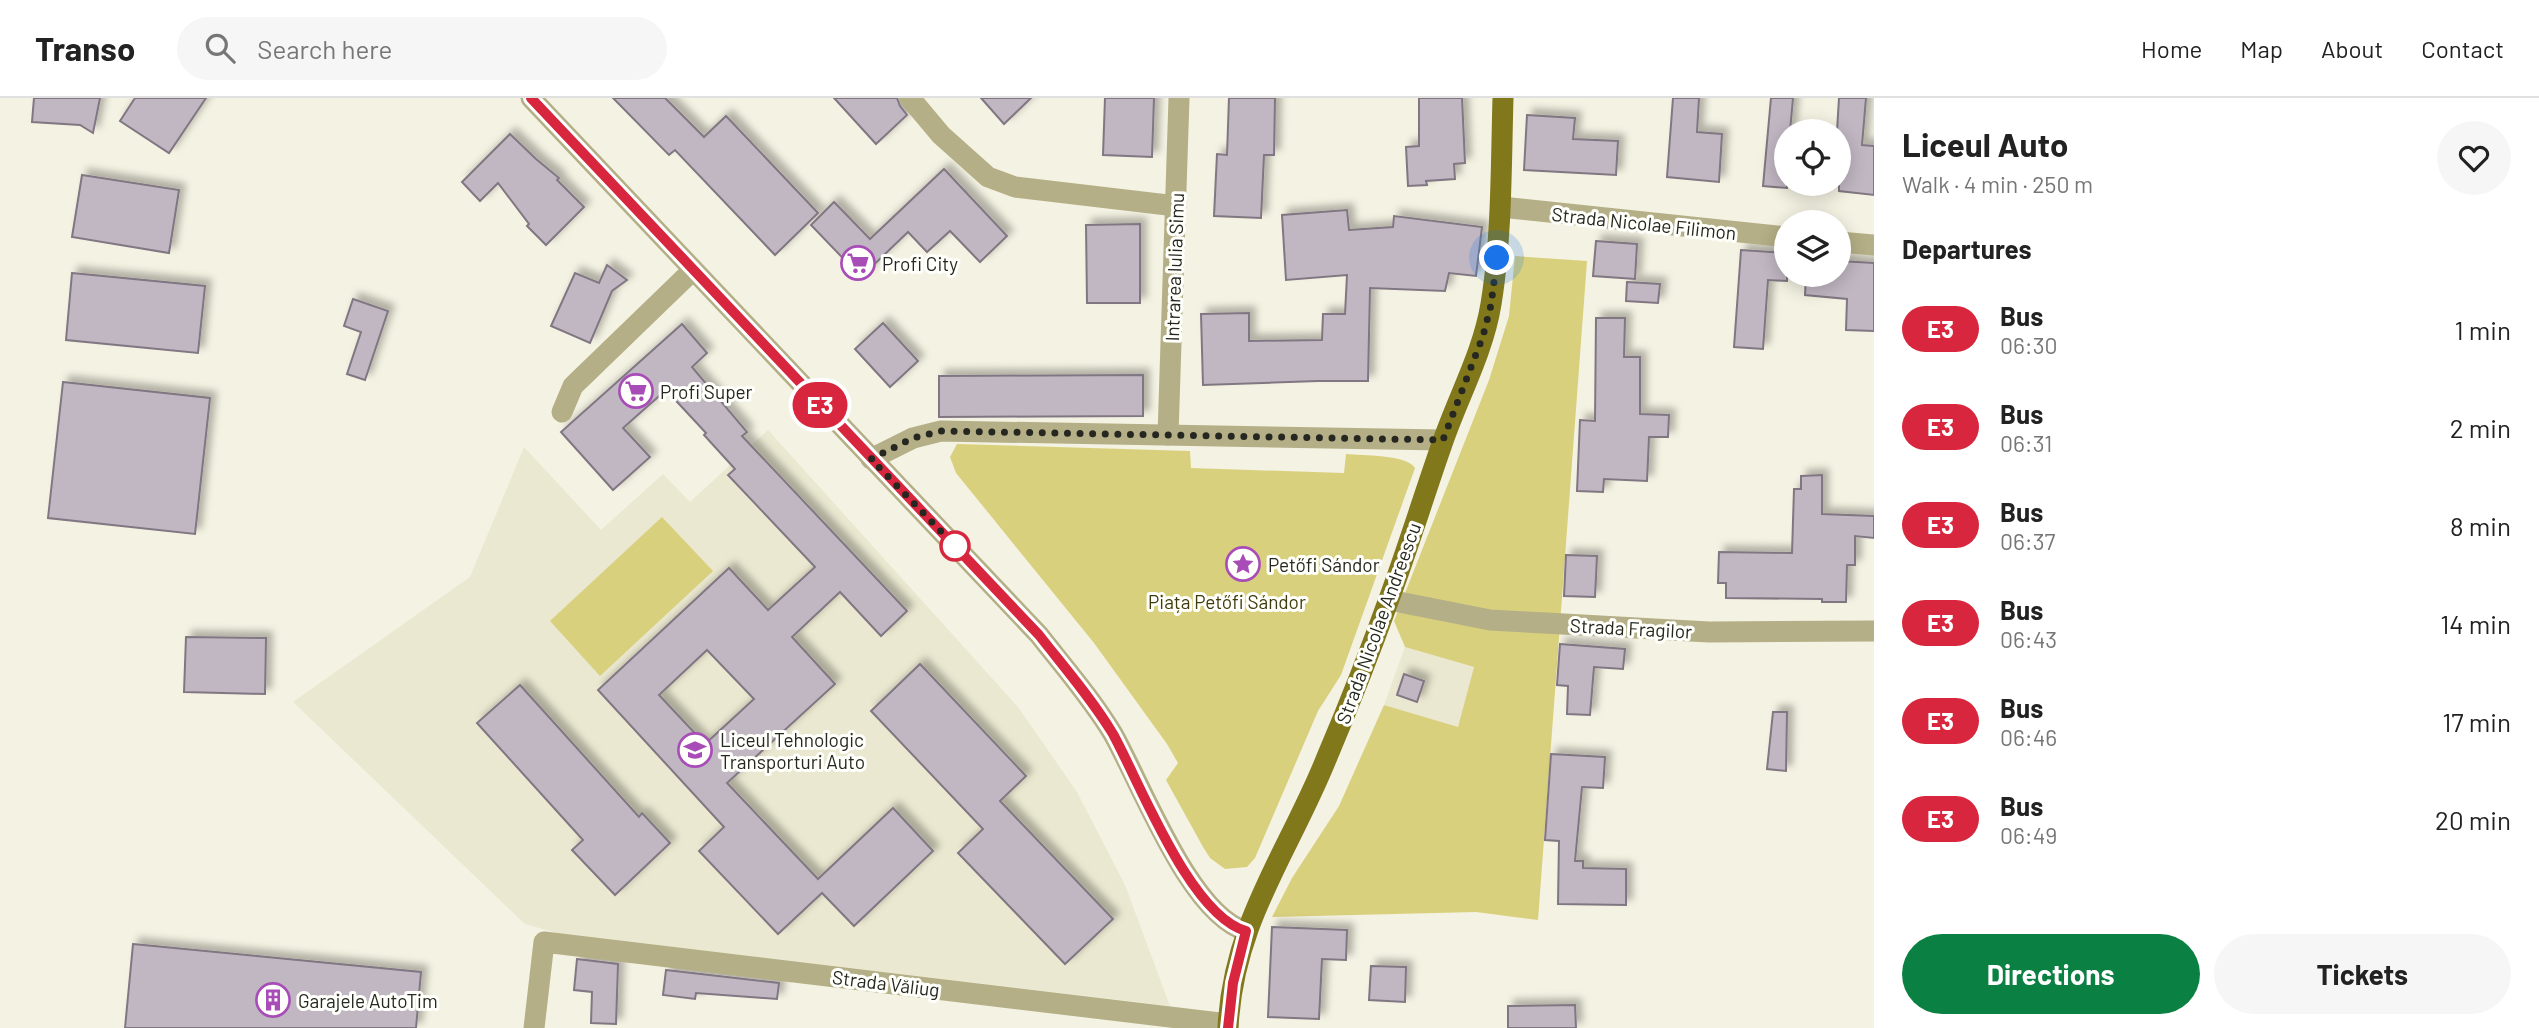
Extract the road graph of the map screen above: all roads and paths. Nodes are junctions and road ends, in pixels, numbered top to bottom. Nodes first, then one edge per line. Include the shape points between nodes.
1 (531, 98) edge
2 (910, 98) edge
3 (1179, 98) edge
4 (1503, 98) edge
5 (1176, 206) junction
6 (1501, 207) junction
7 (1774, 236) edge
8 (1851, 243) edge
9 (1874, 245) edge
10 (693, 270) junction
11 (562, 412) dead end
12 (1168, 435) junction
13 (1443, 440) junction
14 (871, 459) junction
15 (1389, 600) junction
16 (1874, 631) edge
17 (1246, 931) junction
18 (1228, 1026) edge
19 (534, 1028) edge

1 - 10 street
2 - 5 street via 941,135 988,177 1015,187
3 - 5 street, Intrarea Iulia Simu
4 - 6 main road, Strada Nicolae Andreescu
5 - 12 street, Intrarea Iulia Simu
6 - 7 street, Strada Nicolae Filimon
6 - 13 main road, Strada Nicolae Andreescu via 1491,305
8 - 9 street
10 - 11 street via 573,386
10 - 14 street
12 - 13 street
12 - 14 street via 941,431 913,438
13 - 15 main road, Strada Nicolae Andreescu
14 - 17 street via 1039,635 1112,733 1202,899 1216,914
15 - 16 street, Strada Fragilor via 1490,620 1709,632
15 - 17 main road, Strada Nicolae Andreescu via 1306,807 1259,896
17 - 18 main road, Strada Nicolae Andreescu
18 - 19 street, Strada Văliug via 544,942

